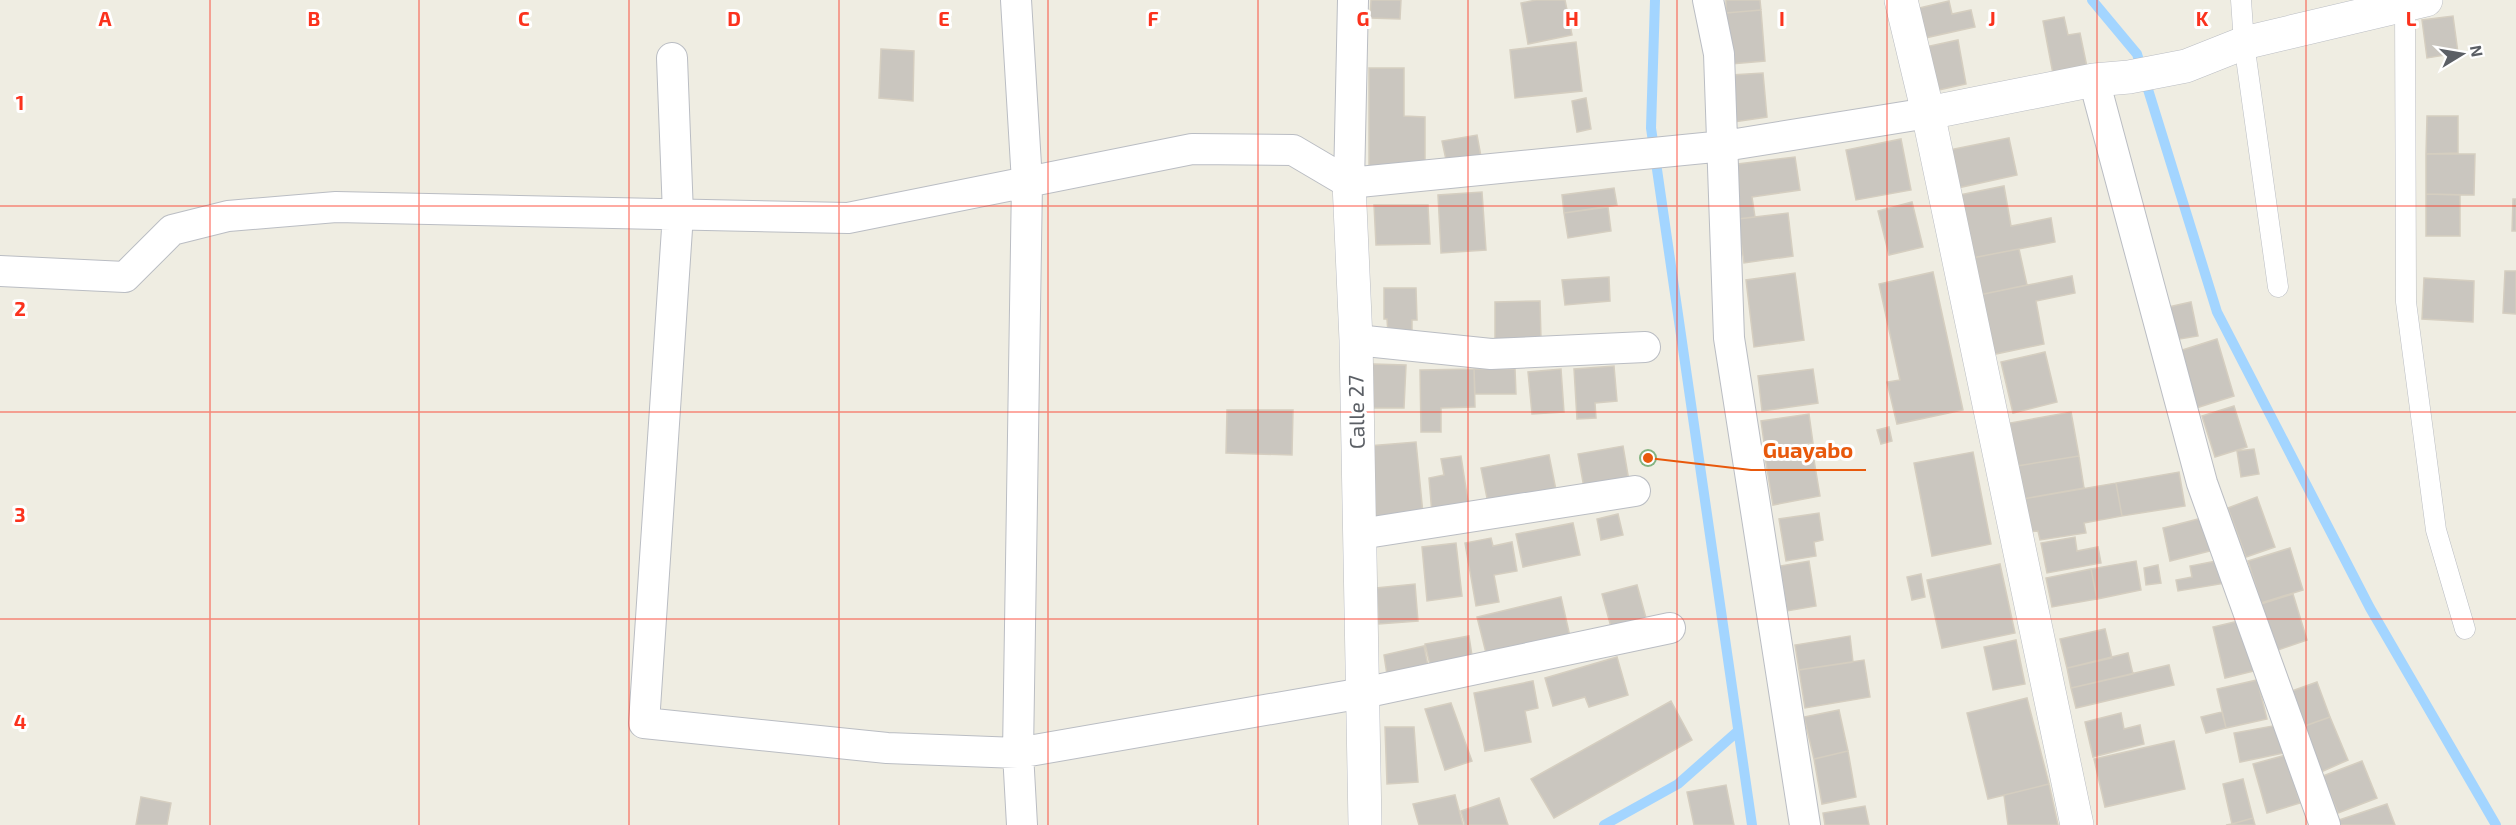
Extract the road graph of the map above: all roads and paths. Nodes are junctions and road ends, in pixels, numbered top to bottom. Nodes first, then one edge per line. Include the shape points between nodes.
1 (1016, 0) edge
2 (1353, 0) edge
3 (1707, 0) edge
4 (1901, 0) edge
5 (2241, 0) edge
6 (2412, 1) edge
7 (2244, 43) junction
8 (672, 58) dead end
9 (2094, 81) junction
10 (1928, 113) junction
11 (1724, 146) junction
12 (1027, 182) junction
13 (1349, 183) junction
14 (678, 214) junction
15 (0, 271) edge
16 (2278, 287) dead end
17 (1356, 340) junction
18 (1645, 347) dead end
19 (1635, 491) dead end
20 (1360, 534) junction
21 (1670, 628) dead end
22 (2465, 629) dead end
23 (1363, 693) junction
24 (1018, 753) junction
25 (1022, 825) edge
26 (1365, 825) edge
27 (1805, 825) edge
28 (2077, 825) edge
29 (2325, 825) edge

1 - 12 street
2 - 13 street, Calle 27
3 - 11 street via 1719,54
4 - 10 street
5 - 7 lane
6 - 7 street
6 - 22 lane via 2406,302 2436,530
7 - 9 street via 2186,66
7 - 16 lane
8 - 14 street
9 - 10 street
9 - 29 street via 2202,483
10 - 11 street
10 - 28 street
11 - 13 street
11 - 27 street via 1730,338
12 - 13 street via 1191,148 1293,150
12 - 14 street via 848,218
12 - 24 street
13 - 17 street, Calle 27
14 - 15 street via 326,208 228,216 172,230 125,277
14 - 24 street via 644,723 887,748
17 - 18 street via 1491,354
17 - 20 street, Calle 27
19 - 20 street
20 - 23 street, Calle 27
21 - 23 street
23 - 24 street
23 - 26 street, Calle 27
24 - 25 street

